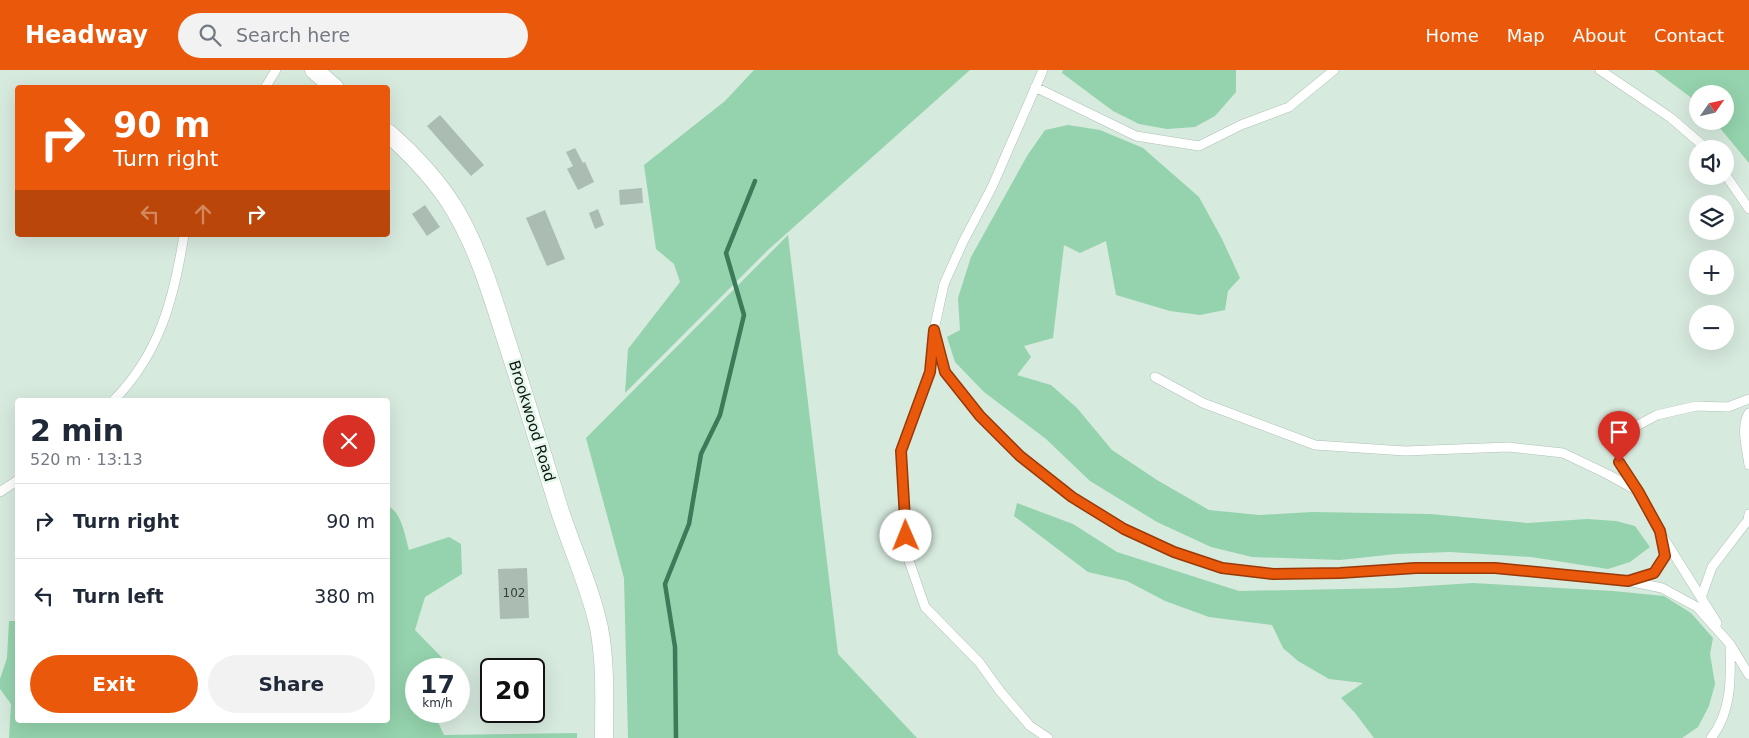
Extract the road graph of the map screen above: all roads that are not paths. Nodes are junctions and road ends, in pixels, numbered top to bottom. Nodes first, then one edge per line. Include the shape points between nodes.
1 (276, 70) edge
2 (314, 70) edge
3 (1042, 70) edge
4 (1334, 70) edge
5 (1600, 70) edge
6 (267, 85) edge
7 (332, 85) edge
8 (1035, 87) junction
9 (390, 135) edge
10 (1697, 140) edge
11 (1733, 185) edge
12 (1749, 209) edge
13 (184, 237) edge
14 (934, 330) junction
15 (1154, 377) dead end
16 (116, 398) edge
17 (1749, 400) edge
18 (1749, 413) edge
19 (1749, 465) edge
20 (15, 482) edge
21 (1638, 491) junction
22 (0, 492) edge
23 (1749, 514) edge
24 (1660, 531) junction
25 (1628, 581) junction
26 (1701, 598) junction
27 (1730, 644) junction
28 (1749, 675) edge
29 (604, 738) edge
30 (1048, 738) edge
31 (1711, 738) edge

1 - 6 lane
2 - 7 street
3 - 8 lane
4 - 8 lane via 1289,107 1241,125 1199,146 1136,136
5 - 10 lane via 1671,118
8 - 14 lane via 992,187 944,284
9 - 29 street, Brookwood Road via 432,178 454,209 478,255 561,514 591,595 605,675
11 - 12 lane
13 - 16 lane via 163,325 143,365
14 - 25 lane via 945,372 980,416 1020,456 1072,497 1124,529 1174,552 1222,568 1273,574 1495,568
14 - 30 lane via 930,372 901,451 906,552 925,607 979,662 1030,726
15 - 21 lane via 1203,403 1315,445 1405,451 1508,447 1563,453
17 - 21 lane via 1728,407 1696,406 1657,415 1627,431 1619,462
18 - 19 lane via 1745,436
20 - 22 lane
21 - 24 lane
23 - 26 lane via 1748,520 1712,567
24 - 25 lane via 1665,556 1654,573
24 - 26 lane
25 - 27 lane via 1662,588 1697,607
26 - 27 lane
27 - 28 lane
27 - 31 lane via 1731,681 1727,704

